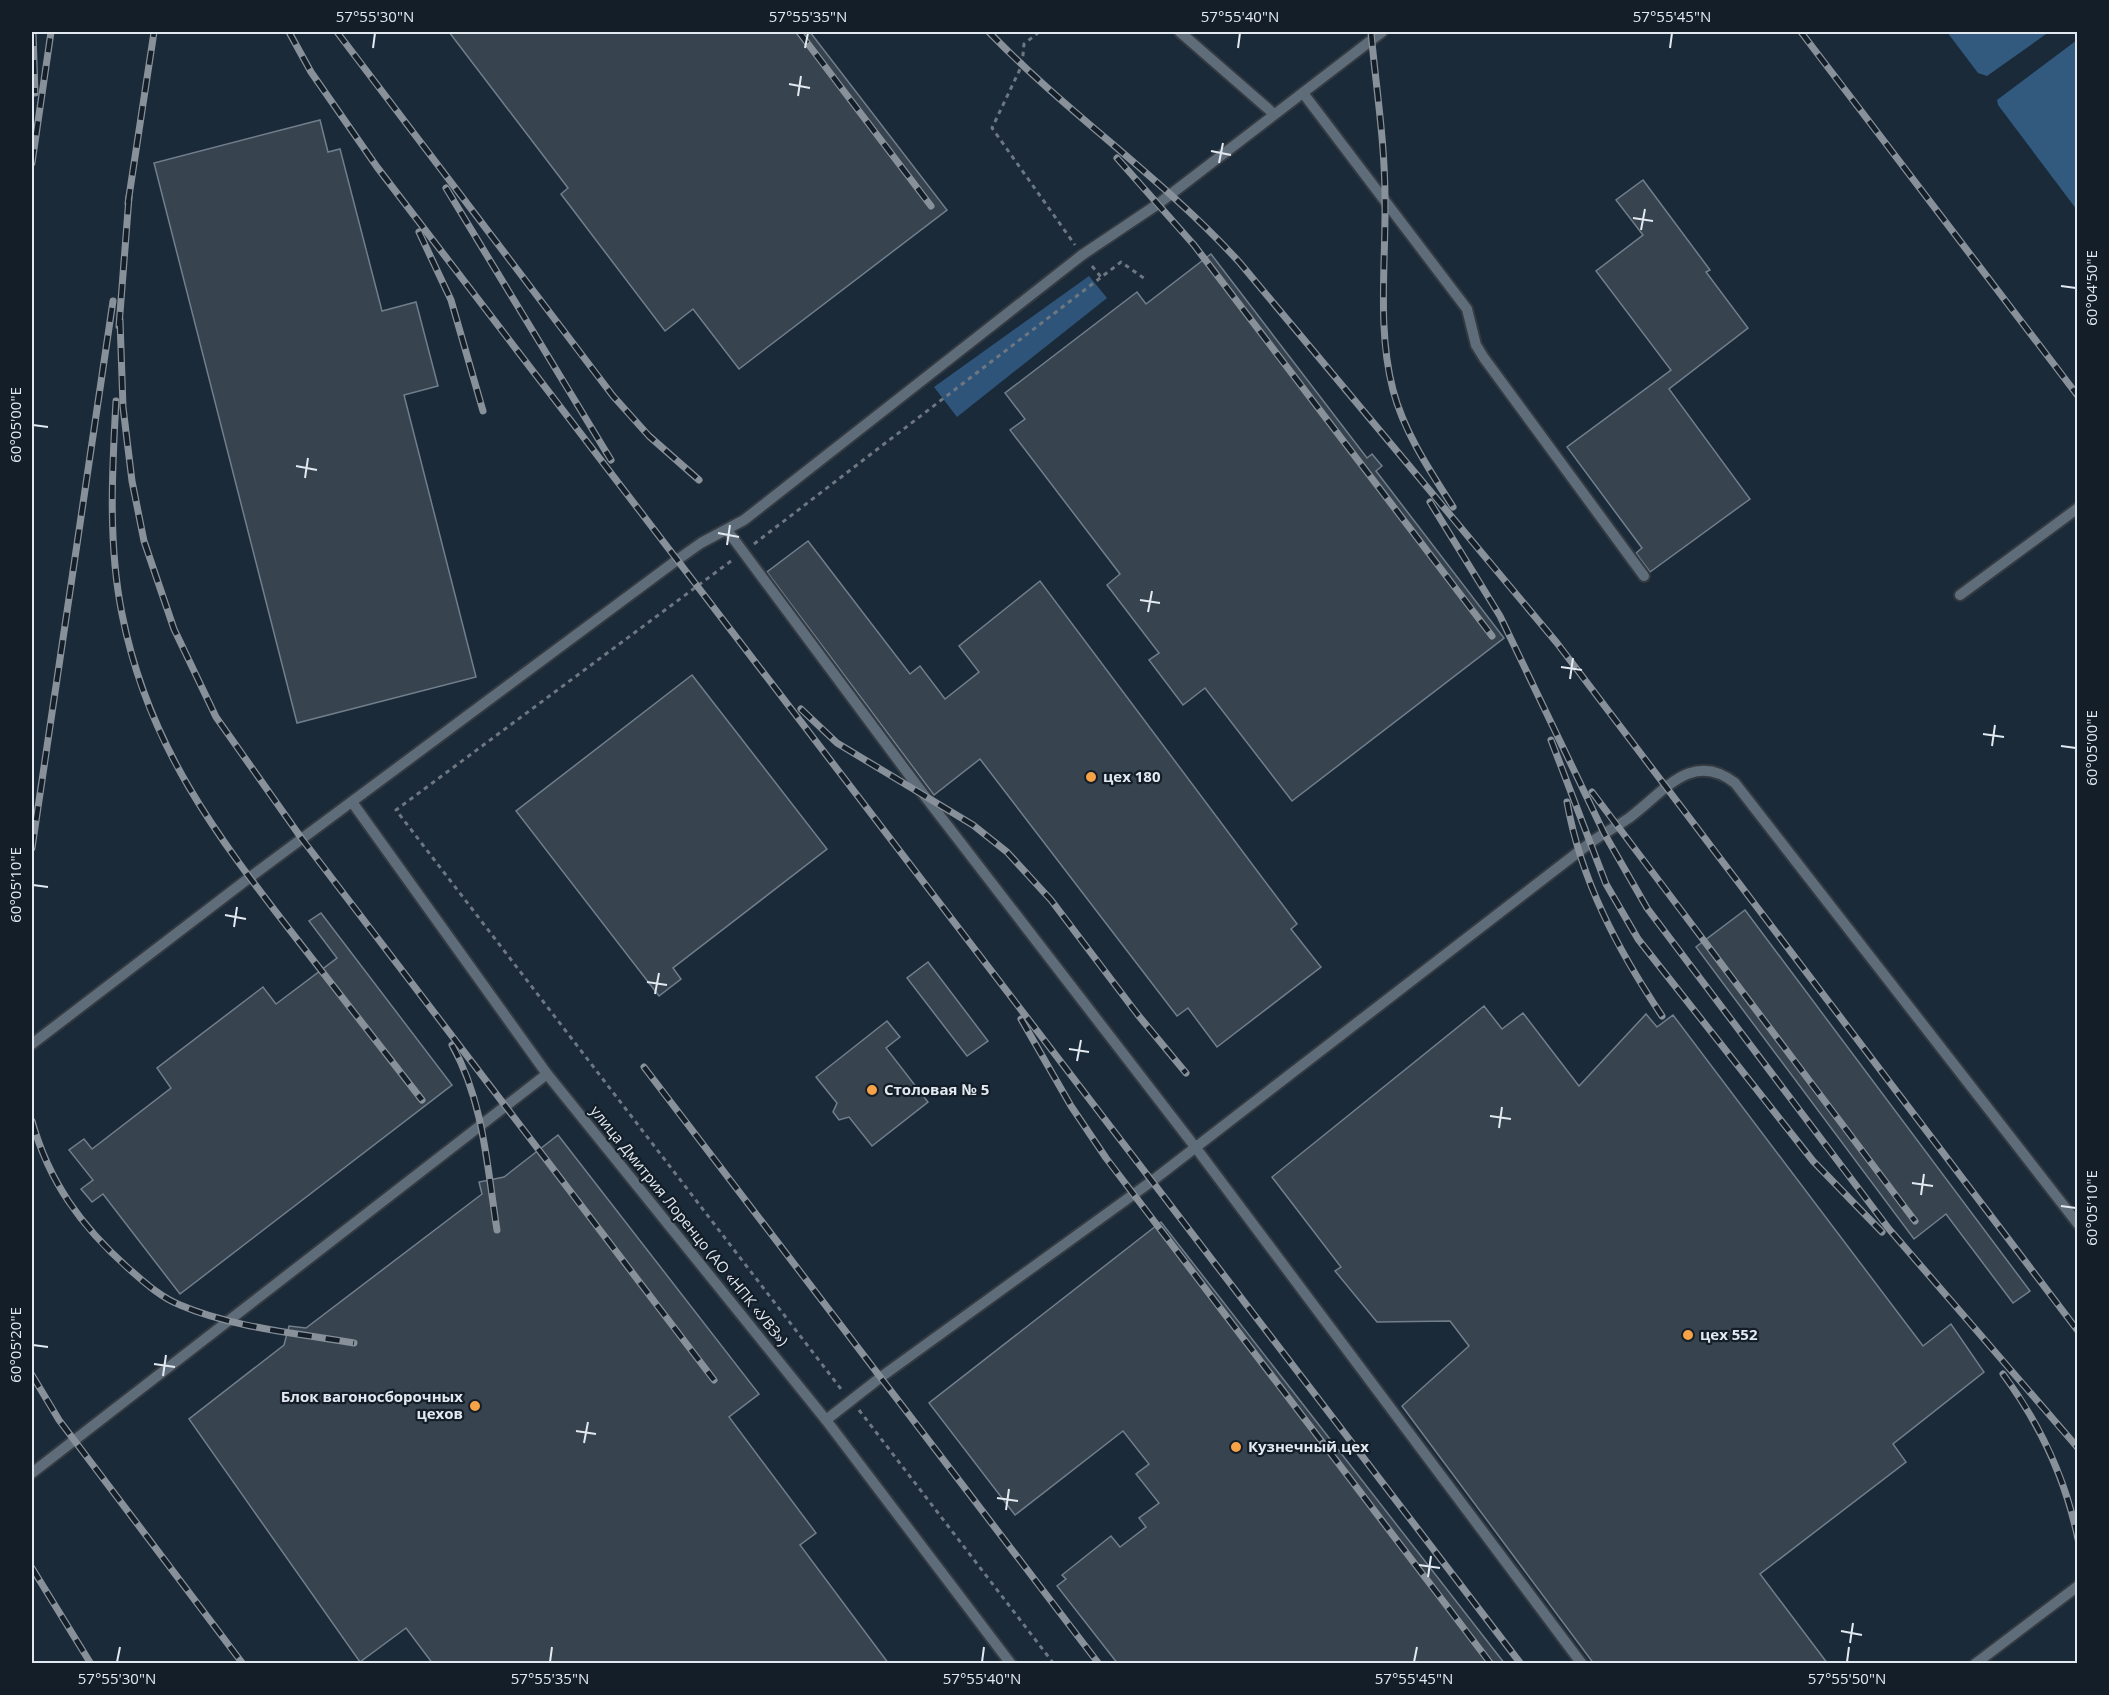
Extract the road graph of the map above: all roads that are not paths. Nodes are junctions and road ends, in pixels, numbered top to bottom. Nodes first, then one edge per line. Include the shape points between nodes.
1 (1180, 32) edge
2 (1382, 32) edge
3 (1303, 93) junction
4 (1274, 114) junction
5 (2078, 508) edge
6 (727, 530) junction
7 (1644, 576) dead end
8 (1960, 595) dead end
9 (352, 802) junction
10 (32, 1044) edge
11 (547, 1074) junction
12 (1194, 1146) junction
13 (2078, 1224) edge
14 (826, 1420) junction
15 (32, 1473) edge
16 (2078, 1586) edge
17 (1011, 1664) edge
18 (1582, 1664) edge
19 (1975, 1664) edge

1 - 4 lane
2 - 3 lane
3 - 4 lane
3 - 7 lane via 1467,309 1476,345 1484,358
4 - 6 lane via 1158,204 1082,255
5 - 8 lane
6 - 9 lane via 689,552
6 - 12 lane via 927,799
9 - 10 lane
9 - 11 lane, улица Дмитрия Лоренцо (АО «НПК «УВЗ»)
11 - 14 lane, улица Дмитрия Лоренцо (АО «НПК «УВЗ»)
11 - 15 lane
12 - 13 lane via 1678,778 1688,772 1712,770 1735,783
12 - 14 lane
12 - 18 lane
14 - 17 lane, улица Дмитрия Лоренцо (АО «НПК «УВЗ»)
16 - 19 lane

